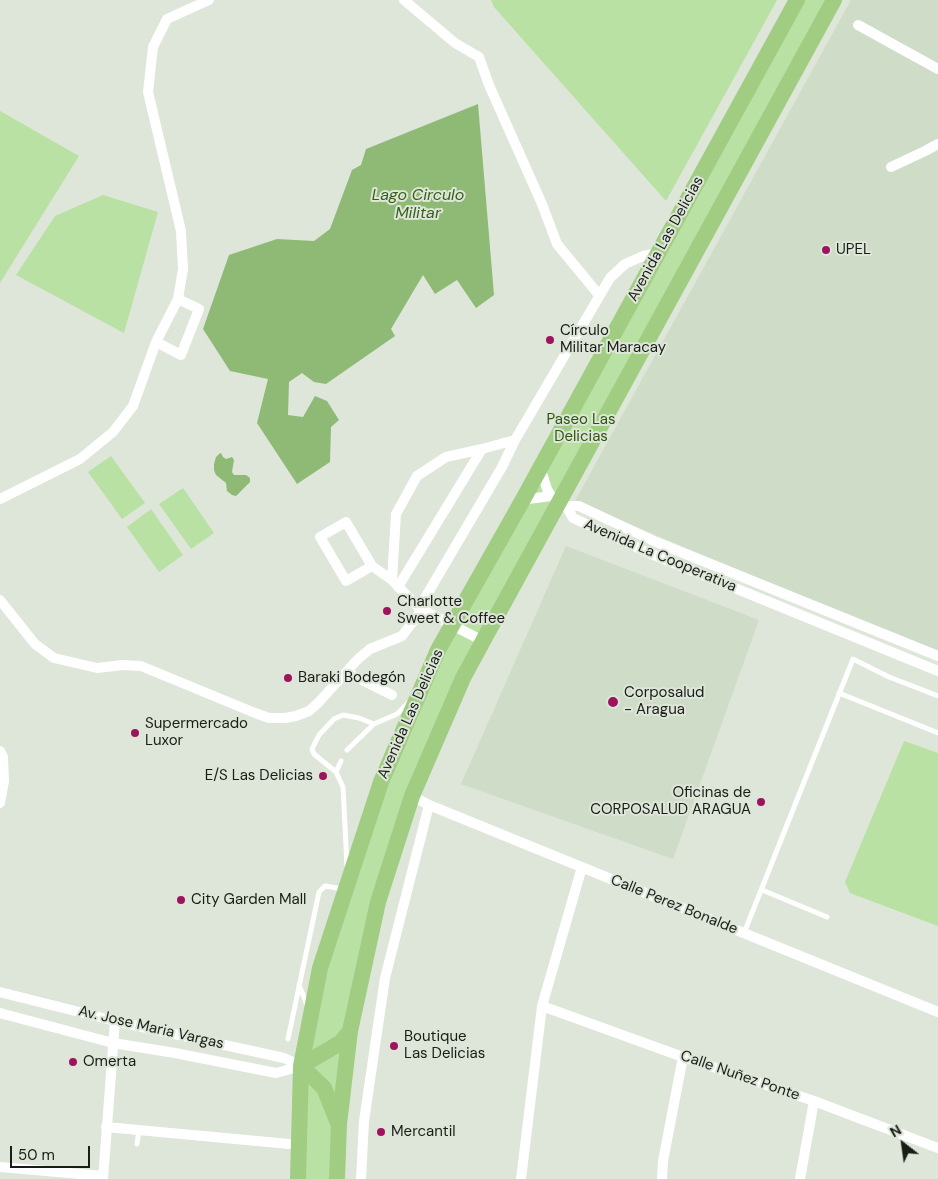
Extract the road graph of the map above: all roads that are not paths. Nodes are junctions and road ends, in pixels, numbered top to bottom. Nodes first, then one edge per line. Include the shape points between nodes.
1 (209, 0) edge
2 (404, 0) edge
3 (797, 0) edge
4 (834, 0) edge
5 (858, 25) dead end
6 (938, 69) edge
7 (938, 144) edge
8 (890, 167) dead end
9 (658, 253) junction
10 (599, 295) junction
11 (178, 299) junction
12 (156, 342) junction
13 (515, 440) junction
14 (482, 449) junction
15 (540, 467) junction
16 (0, 498) edge
17 (559, 501) junction
18 (521, 503) junction
19 (372, 566) junction
20 (395, 583) junction
21 (0, 600) edge
22 (420, 609) junction
23 (453, 624) junction
24 (483, 641) junction
25 (938, 656) edge
26 (938, 671) edge
27 (346, 672) junction
28 (422, 687) junction
29 (840, 694) junction
30 (392, 695) dead end
31 (938, 696) edge
32 (374, 724) junction
33 (938, 733) edge
34 (347, 750) dead end
35 (0, 751) edge
36 (341, 761) dead end
37 (336, 772) junction
38 (412, 796) junction
39 (0, 803) edge
40 (430, 805) junction
41 (582, 867) junction
42 (347, 887) junction
43 (762, 890) junction
44 (827, 917) dead end
45 (744, 933) junction
46 (299, 984) junction
47 (0, 992) edge
48 (542, 1006) junction
49 (938, 1012) edge
50 (0, 1013) edge
51 (311, 1015) junction
52 (116, 1021) junction
53 (350, 1031) junction
54 (288, 1039) dead end
55 (112, 1043) junction
56 (683, 1057) junction
57 (301, 1066) junction
58 (814, 1101) junction
59 (338, 1124) junction
60 (106, 1127) junction
61 (139, 1130) junction
62 (137, 1144) dead end
63 (300, 1145) junction
64 (938, 1148) edge
65 (0, 1167) edge
66 (103, 1178) edge
67 (298, 1179) edge
68 (337, 1179) edge
69 (361, 1179) edge
70 (521, 1179) edge
71 (662, 1179) edge
72 (800, 1179) edge

1 - 11 street via 167,19 153,47 148,92 181,230 184,269
2 - 10 street via 455,43 479,57 557,244
3 - 9 main road, Avenida Las Delicias
4 - 17 main road
5 - 6 street
7 - 8 street
9 - 10 street via 625,264
9 - 15 main road, Avenida Las Delicias
10 - 13 street
11 - 12 street
11 - 12 street via 199,309 181,355
12 - 16 street via 133,406 113,432 80,459
13 - 14 street
13 - 22 street
14 - 20 street
14 - 20 street via 446,456 417,476 396,514
15 - 17 street via 547,489
15 - 18 main road, Avenida Las Delicias
17 - 18 street via 528,499
17 - 24 main road
17 - 25 street, Avenida La Cooperativa via 579,506 656,542
17 - 26 street, Avenida La Cooperativa via 573,518 649,553
18 - 23 main road, Avenida Las Delicias
19 - 19 street via 346,522 320,537 346,581
19 - 20 street
20 - 22 street
21 - 27 street via 35,644 54,658 98,668 123,664 141,666 269,718 285,718 309,711
22 - 23 street
22 - 27 street via 402,636 365,653
23 - 24 street
23 - 28 main road, Avenida Las Delicias
24 - 38 main road via 463,678
27 - 30 street
28 - 32 lane via 397,714
28 - 42 main road, Avenida Las Delicias via 381,782
29 - 31 lane via 853,659
29 - 33 lane
29 - 43 lane
32 - 34 lane
32 - 37 lane via 343,716 334,719 319,735 312,749 314,754
35 - 39 street via 4,781
36 - 37 lane
37 - 42 lane via 343,787
38 - 40 street, Calle Perez Bonalde
38 - 53 main road via 378,902
40 - 41 street, Calle Perez Bonalde
40 - 69 street via 385,978 364,1120
41 - 45 street, Calle Perez Bonalde
41 - 48 street
42 - 46 lane via 325,886 319,892
42 - 51 main road, Avenida Las Delicias via 320,968
43 - 44 lane
43 - 45 lane
45 - 49 street, Calle Perez Bonalde
46 - 51 lane
46 - 54 lane
47 - 52 street, Av. Jose Maria Vargas
48 - 56 street, Calle Nuñez Ponte
48 - 70 street
50 - 55 street
51 - 57 main road, Avenida Las Delicias
52 - 55 street
52 - 57 street, Av. Jose Maria Vargas via 284,1058
53 - 57 main road via 340,1043
53 - 59 main road
55 - 57 street via 276,1072
55 - 60 street
56 - 58 street, Calle Nuñez Ponte
56 - 71 street
57 - 59 main road via 324,1088
57 - 63 main road, Avenida Las Delicias
58 - 64 street, Calle Nuñez Ponte
58 - 72 street
59 - 68 main road
60 - 61 street
60 - 66 street
61 - 62 lane
61 - 63 street
63 - 67 main road, Avenida Las Delicias
65 - 66 street

